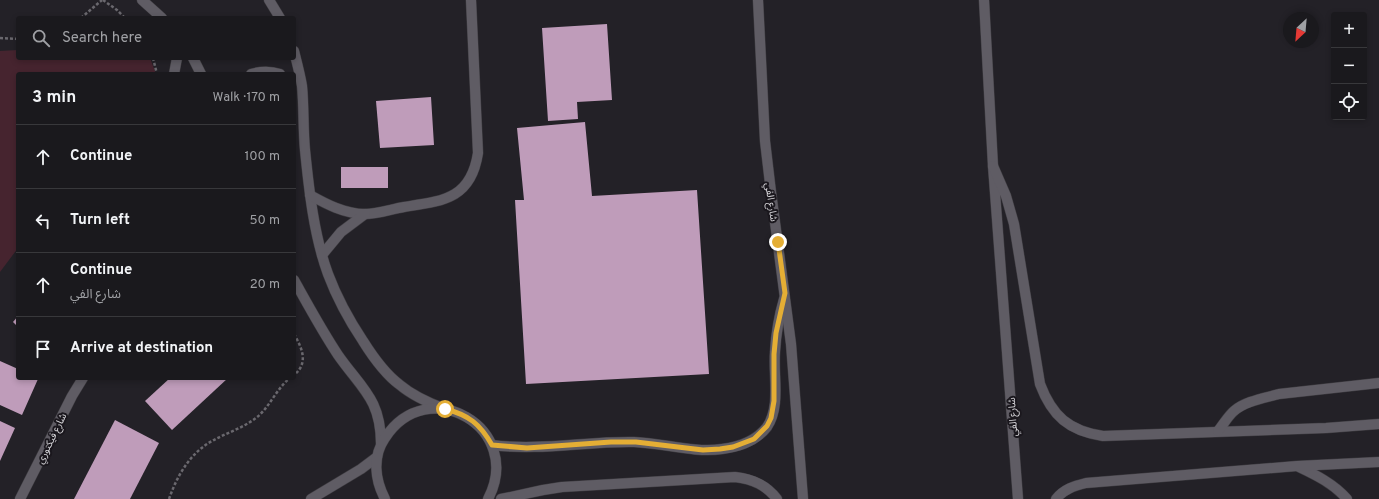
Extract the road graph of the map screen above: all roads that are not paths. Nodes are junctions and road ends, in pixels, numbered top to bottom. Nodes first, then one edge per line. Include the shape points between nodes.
1 (142, 0) edge
2 (269, 0) edge
3 (471, 0) edge
4 (758, 0) edge
5 (984, 0) edge
6 (160, 16) edge
7 (279, 16) edge
8 (178, 60) edge
9 (194, 60) edge
10 (295, 60) edge
11 (174, 72) edge
12 (200, 72) edge
13 (259, 72) edge
14 (275, 72) edge
15 (298, 84) edge
16 (993, 166) junction
17 (310, 195) junction
18 (365, 214) junction
19 (322, 255) junction
20 (296, 283) edge
21 (785, 293) junction
22 (82, 380) edge
23 (1379, 383) edge
24 (445, 409) junction
25 (1379, 424) edge
26 (1218, 431) junction
27 (381, 444) junction
28 (492, 445) junction
29 (377, 457) junction
30 (1379, 462) edge
31 (1297, 466) junction
32 (20, 499) edge
33 (311, 499) edge
34 (385, 499) edge
35 (488, 499) edge
36 (501, 499) edge
37 (778, 499) edge
38 (803, 499) edge
39 (1018, 499) edge
40 (1056, 499) edge
41 (1347, 499) edge

1 - 6 street
2 - 7 street
3 - 18 street via 478,153 476,167 470,180 449,198
4 - 21 street, شارع الفي via 765,141
5 - 16 street, شارع الفي
8 - 11 street
9 - 12 street
10 - 15 street
13 - 14 street
15 - 17 street
16 - 26 street via 1006,196 1014,224 1040,384 1052,410 1075,429 1103,436
16 - 39 street, شارع الفي
17 - 18 street via 336,208
17 - 19 street
18 - 19 street via 341,232
19 - 24 street via 328,275 353,327 387,374 414,395
20 - 27 street via 338,354 369,395 379,419
21 - 28 street via 776,333 773,410 767,426 754,439 733,447 703,450 636,442 527,448
21 - 38 street, شارع الفي
22 - 32 street, شارع فيكتوري
23 - 26 street via 1263,398 1234,411
24 - 27 street via 426,409 407,415 392,427
24 - 28 street via 460,413 474,421
25 - 26 street
27 - 29 street
28 - 35 street via 497,475
29 - 33 street
29 - 34 street via 376,474
30 - 31 street
31 - 40 street via 1086,483 1072,487
31 - 41 street via 1330,484
36 - 37 street via 562,487 735,477 754,480

